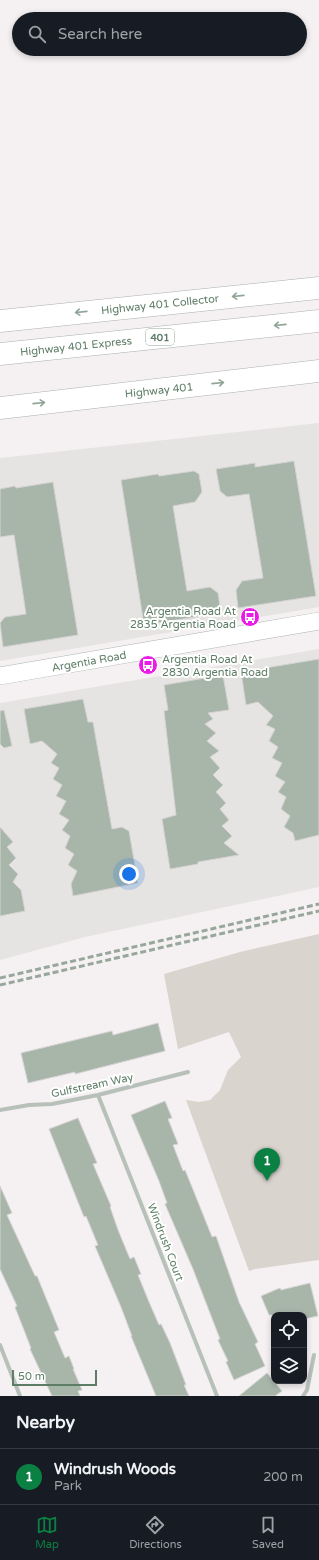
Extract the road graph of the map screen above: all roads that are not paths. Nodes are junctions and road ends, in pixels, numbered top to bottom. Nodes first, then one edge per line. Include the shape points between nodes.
1 (319, 288) edge
2 (0, 321) edge
3 (319, 321) edge
4 (0, 354) edge
5 (319, 372) edge
6 (0, 408) edge
7 (319, 621) edge
8 (0, 676) edge
9 (188, 1072) dead end
10 (98, 1095) junction
11 (0, 1110) edge
12 (0, 1345) edge
13 (314, 1355) dead end
14 (20, 1396) edge
15 (217, 1396) edge
16 (303, 1396) edge

1 -> 2 highway, Highway 401 Collector
3 -> 4 highway, Highway 401 Express / 401
6 -> 5 highway, Highway 401
7 - 8 street, Argentia Road
9 - 10 street, Gulfstream Way
10 - 11 street, Gulfstream Way
10 - 15 street, Windrush Court
12 - 14 street
13 - 16 street via 307,1390

